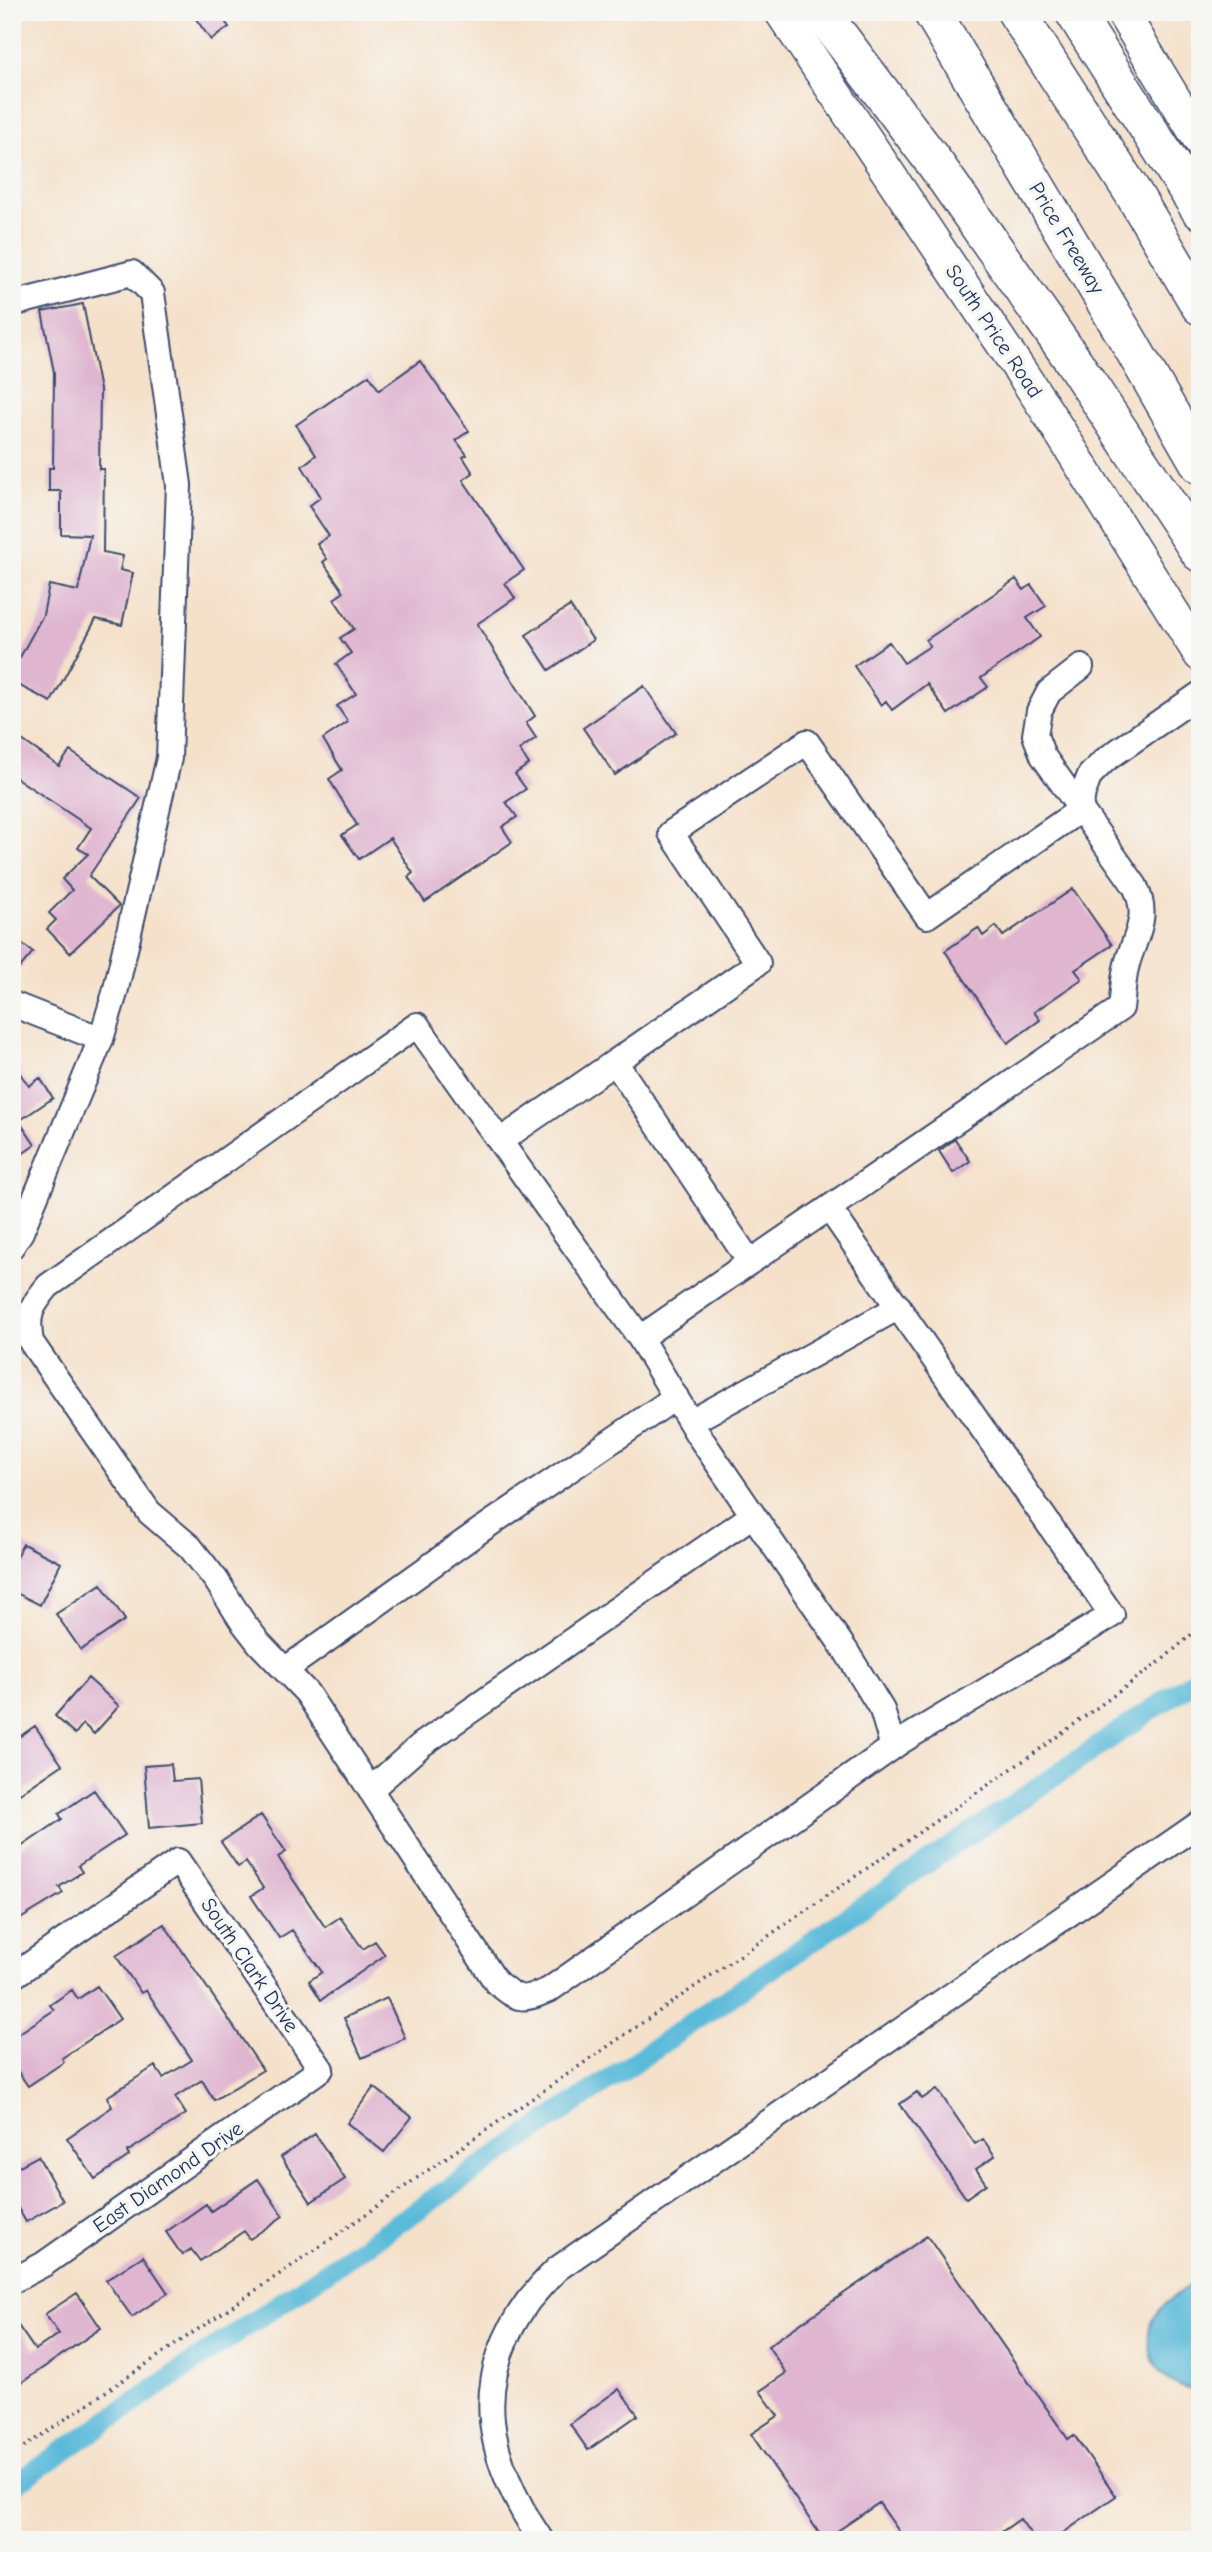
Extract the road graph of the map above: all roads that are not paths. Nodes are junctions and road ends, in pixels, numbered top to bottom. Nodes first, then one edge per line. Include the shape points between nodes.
1 (780, 12) edge
2 (821, 12) edge
3 (932, 12) edge
4 (1016, 12) edge
5 (1074, 12) edge
6 (1122, 12) edge
7 (1200, 141) edge
8 (1200, 210) edge
9 (12, 304) edge
10 (1200, 306) edge
11 (1200, 466) edge
12 (1200, 553) edge
13 (1200, 655) edge
14 (1081, 667) dead end
15 (1200, 694) edge
16 (1080, 810) junction
17 (12, 1004) edge
18 (101, 1039) junction
19 (615, 1062) junction
20 (500, 1141) junction
21 (830, 1208) junction
22 (12, 1246) edge
23 (750, 1262) junction
24 (899, 1307) junction
25 (640, 1338) junction
26 (676, 1397) junction
27 (691, 1422) junction
28 (753, 1514) junction
29 (286, 1669) junction
30 (893, 1747) junction
31 (370, 1790) junction
32 (1200, 1823) edge
33 (12, 1977) edge
34 (321, 2069) joint
35 (12, 2281) edge
36 (541, 2540) edge

1 - 13 main road, South Price Road via 1043,405
2 - 12 highway via 1051,329
3 - 11 highway, Price Freeway
4 - 10 highway
5 - 8 highway
6 - 7 main road
9 - 18 street via 132,273 152,293 179,485 169,758
14 - 16 street via 1049,692 1038,711 1035,735 1043,756
15 - 16 street via 1105,760 1090,775
16 - 19 street via 927,916 807,742 671,833 758,963
16 - 21 street via 1141,900 1139,934 1126,965 1121,1008
17 - 18 street
18 - 22 street
19 - 20 street
19 - 23 street
20 - 25 street
20 - 29 street via 417,1025 48,1286 32,1305 27,1322 31,1342 149,1512 190,1547 259,1643
21 - 23 street
21 - 24 street
23 - 25 street
24 - 27 street
24 - 30 street via 1112,1615
25 - 26 street
26 - 27 street
26 - 29 street
27 - 28 street
28 - 30 street via 875,1698
28 - 31 street via 421,1745
29 - 31 street via 307,1693
30 - 31 street via 549,1990 527,1999 496,1982
32 - 36 street via 557,2269 515,2322 492,2386 494,2443 500,2463 508,2486
33 - 34 street, South Clark Drive via 178,1861
34 - 35 street, East Diamond Drive via 44,2264

